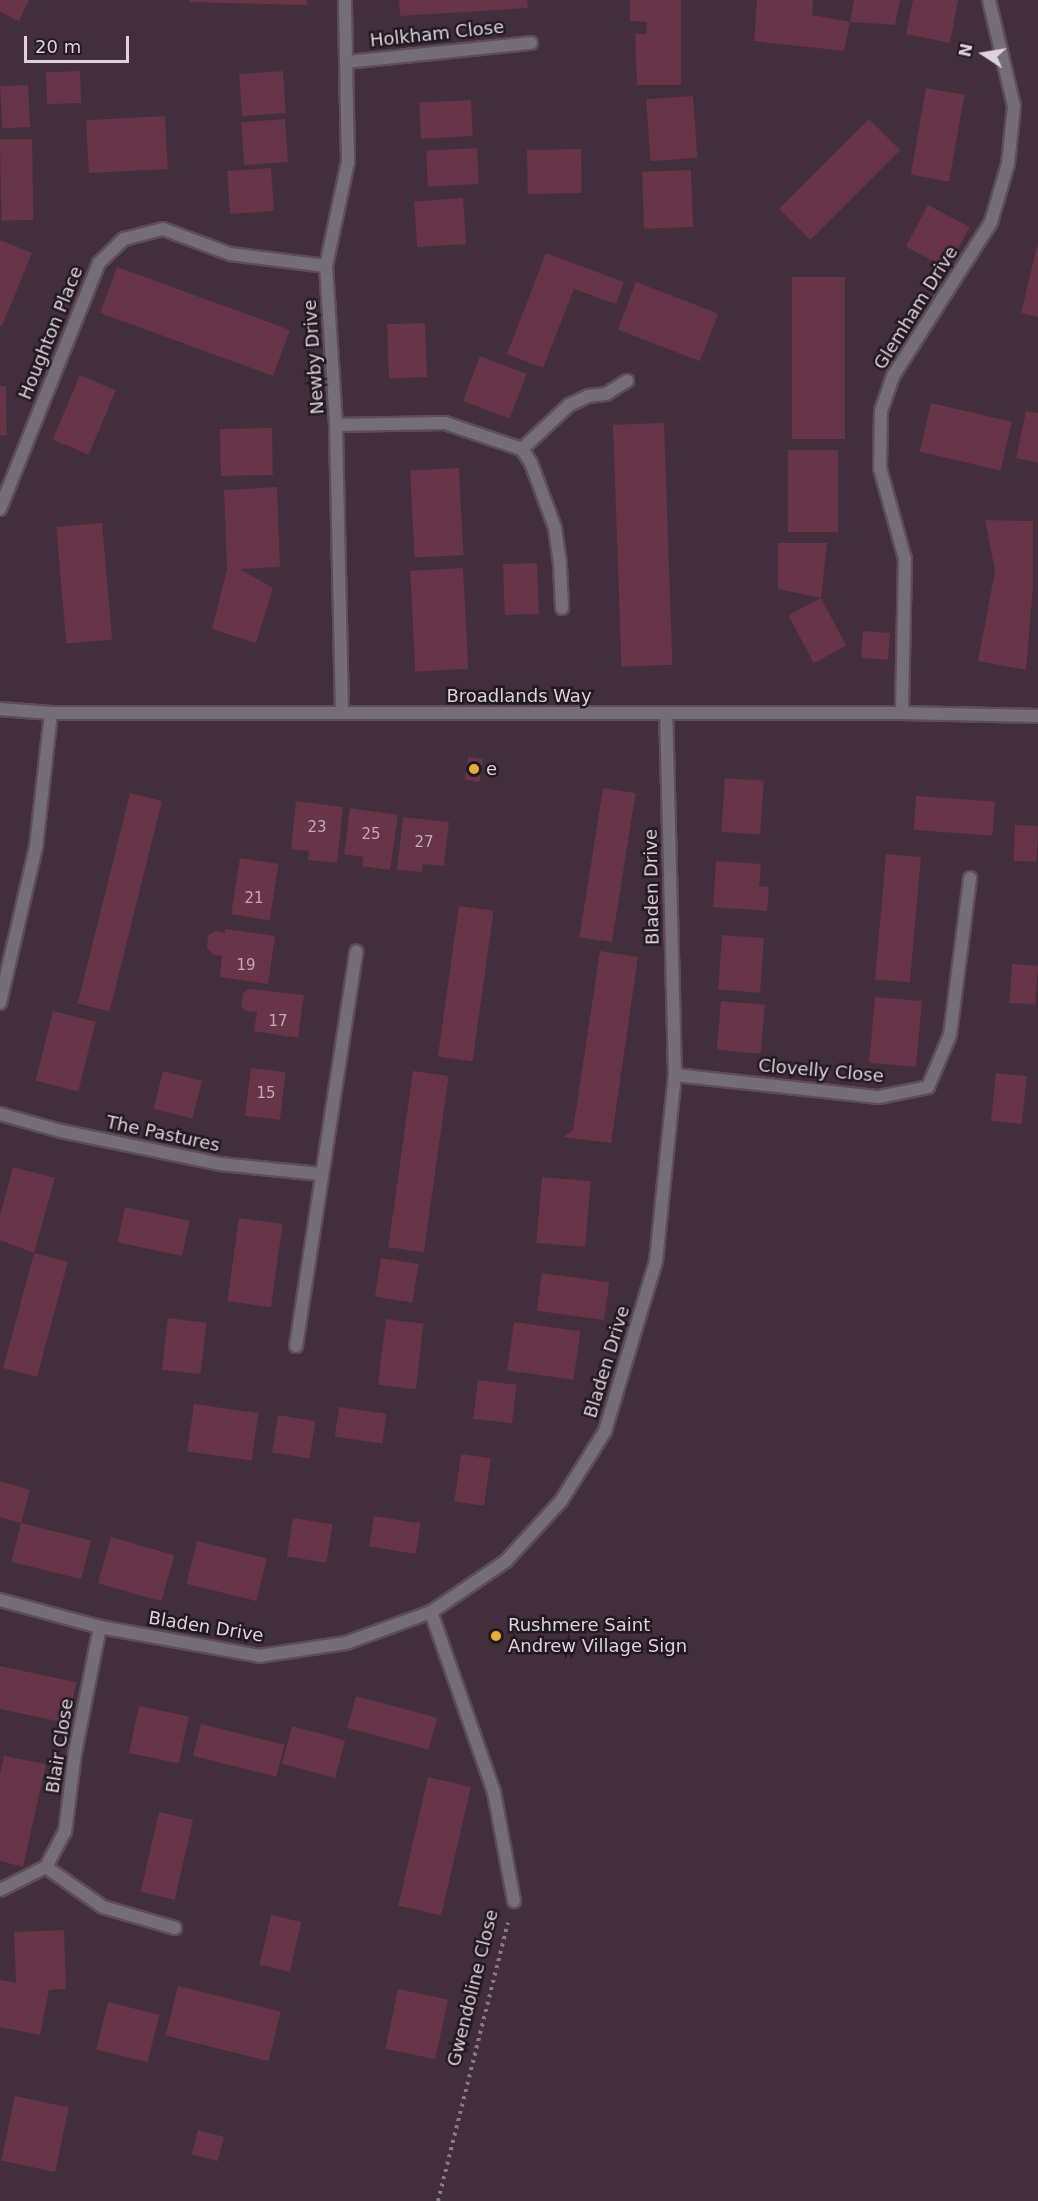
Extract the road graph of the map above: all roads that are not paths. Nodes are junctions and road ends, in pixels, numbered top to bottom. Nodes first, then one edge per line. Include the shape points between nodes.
1 (345, 0) edge
2 (990, 0) edge
3 (531, 43) dead end
4 (347, 62) junction
5 (326, 266) junction
6 (627, 381) dead end
7 (336, 424) junction
8 (522, 449) junction
9 (0, 509) edge
10 (562, 608) dead end
11 (0, 709) edge
12 (51, 713) junction
13 (342, 713) junction
14 (902, 713) junction
15 (666, 714) junction
16 (1038, 717) edge
17 (970, 878) dead end
18 (356, 952) dead end
19 (0, 1003) edge
20 (675, 1075) junction
21 (0, 1114) edge
22 (321, 1174) junction
23 (296, 1346) dead end
24 (0, 1600) edge
25 (431, 1612) junction
26 (100, 1627) junction
27 (46, 1867) junction
28 (0, 1890) edge
29 (514, 1901) road end
30 (175, 1928) dead end

1 - 4 street, Newby Drive
2 - 14 street, Glemham Drive via 1014,106 1008,164 991,222 893,376 881,411 880,468 905,559
3 - 4 street, Holkham Close
4 - 5 street, Newby Drive via 348,162
5 - 7 street, Newby Drive
5 - 9 street, Houghton Place via 230,254 163,229 124,239 99,263
6 - 8 street via 606,394 588,396 569,405
7 - 8 street via 445,423
7 - 13 street, Newby Drive
8 - 10 street via 555,528
11 - 12 street, Broadlands Way
12 - 13 street, Broadlands Way
12 - 19 street via 36,847
13 - 15 street, Broadlands Way
14 - 15 street, Broadlands Way
14 - 16 street, Broadlands Way
15 - 20 street, Bladen Drive
17 - 20 street, Clovelly Close via 950,1035 928,1087 879,1097
18 - 22 street
20 - 25 street, Bladen Drive via 656,1261 605,1431 561,1502 506,1561
21 - 22 street, The Pastures via 61,1131 220,1164
22 - 23 street
24 - 26 street, Bladen Drive
25 - 26 street, Bladen Drive via 346,1643 259,1656
25 - 29 street, Gwendoline Close via 494,1792
26 - 27 street, Blair Close via 75,1753 65,1832
27 - 28 street
27 - 30 street via 104,1907

